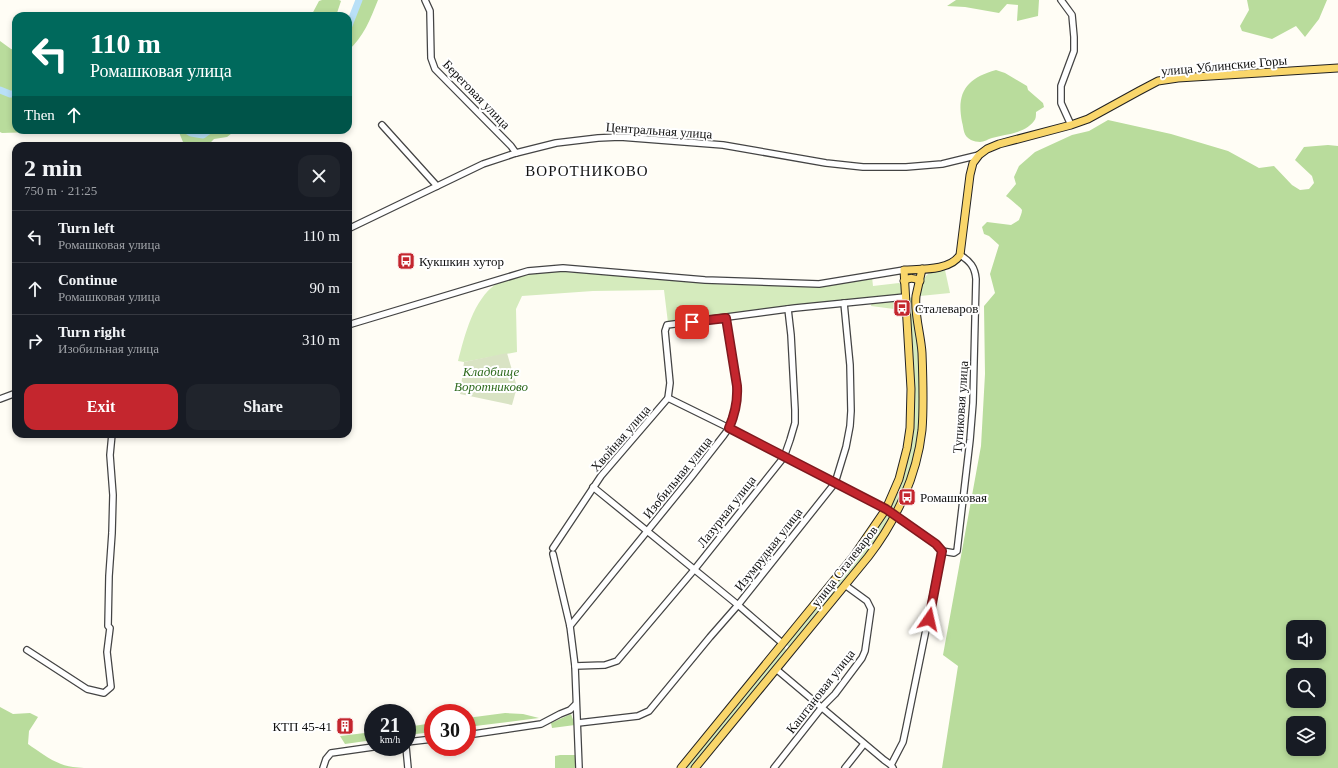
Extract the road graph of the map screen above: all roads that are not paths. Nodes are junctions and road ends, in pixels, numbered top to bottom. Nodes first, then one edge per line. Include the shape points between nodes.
1 (425, 0) edge
2 (1061, 0) edge
3 (1338, 68) edge
4 (382, 125) dead end
5 (1071, 125) junction
6 (516, 153) junction
7 (979, 155) junction
8 (961, 159) joint
9 (438, 186) junction
10 (352, 227) edge
11 (960, 255) junction
12 (922, 269) junction
13 (904, 270) junction
14 (904, 281) junction
15 (920, 281) junction
16 (905, 296) junction
17 (916, 296) junction
18 (844, 303) junction
19 (788, 309) junction
20 (726, 318) junction
21 (352, 323) edge
22 (12, 394) edge
23 (0, 398) edge
24 (668, 398) junction
25 (729, 428) junction
26 (112, 438) edge
27 (784, 457) junction
28 (834, 483) junction
29 (593, 487) junction
30 (886, 509) junction
31 (896, 516) junction
32 (647, 532) junction
33 (942, 551) junction
34 (694, 570) junction
35 (845, 585) junction
36 (738, 605) junction
37 (570, 626) junction
38 (782, 643) junction
39 (27, 650) dead end
40 (791, 650) junction
41 (575, 666) junction
42 (776, 669) junction
43 (575, 705) junction
44 (822, 707) junction
45 (578, 723) junction
46 (476, 734) edge
47 (864, 744) junction
48 (364, 748) edge
49 (407, 756) edge
50 (892, 766) edge
51 (323, 768) edge
52 (408, 768) edge
53 (578, 768) edge
54 (681, 768) edge
55 (695, 768) edge
56 (774, 768) edge
57 (844, 768) edge

1 - 6 street, Береговая улица via 430,11 432,58 435,69
2 - 5 street via 1072,15 1074,37 1074,51 1061,86 1061,103
3 - 5 main road, улица Ублинские Горы via 1158,81 1088,119
4 - 9 street
5 - 7 main road, улица Ублинские Горы via 999,144
6 - 8 street, Центральная улица via 556,143 620,137 723,146 863,167 906,167 942,164
6 - 9 street, Центральная улица via 483,164
7 - 8 street, улица Ублинские Горы
7 - 11 main road via 973,163 970,175
9 - 10 street, Центральная улица
11 - 12 main road via 947,266
11 - 33 street, Тупиковая улица via 971,263 976,279 973,404 956,551
12 - 13 main road
12 - 15 main road, улица Сталеваров
13 - 14 main road, улица Сталеваров
13 - 21 street via 819,284 705,280 563,268 528,271
14 - 15 main road via 912,278
14 - 16 main road, улица Сталеваров
15 - 17 main road, улица Сталеваров
16 - 17 main road
16 - 18 street
16 - 30 main road, улица Сталеваров via 911,390 910,428 903,465
17 - 31 main road, улица Сталеваров via 923,375 922,430 918,454
18 - 19 street
18 - 28 street, Изумрудная улица via 851,411 846,447
19 - 20 street
19 - 27 street, Лазурная улица via 795,410
20 - 24 street via 671,324 665,328 670,383
20 - 25 street, Изобильная улица via 738,396
22 - 23 street
24 - 25 street
24 - 29 street, Хвойная улица
25 - 27 street
25 - 32 street, Изобильная улица
26 - 39 street via 110,455 113,495 109,576 110,628 107,652 110,686 104,693 87,690
27 - 28 street
27 - 34 street, Лазурная улица
28 - 30 street
28 - 36 street, Изумрудная улица
29 - 32 street
29 - 37 street, Хвойная улица via 553,551
30 - 31 main road
30 - 38 main road, улица Сталеваров via 853,557
31 - 33 street
31 - 35 main road, улица Сталеваров via 882,540
32 - 34 street
32 - 37 street, Изобильная улица
33 - 50 street via 903,742
34 - 36 street
34 - 41 street, Лазурная улица via 617,661 605,665
35 - 40 main road, улица Сталеваров
35 - 44 street, Каштановая улица via 867,601 871,609 865,651 835,694
36 - 38 street
36 - 45 street, Изумрудная улица via 649,711 638,716
37 - 41 street, Хвойная улица
38 - 40 main road
38 - 54 main road, улица Сталеваров
40 - 42 main road, улица Сталеваров
41 - 43 street, Хвойная улица
42 - 44 street
42 - 55 main road, улица Сталеваров
43 - 45 street, Хвойная улица
43 - 46 street via 541,724
44 - 47 street
44 - 56 street, Каштановая улица
45 - 53 street, Хвойная улица
47 - 50 street
47 - 57 street
48 - 51 street via 331,753
49 - 52 street

